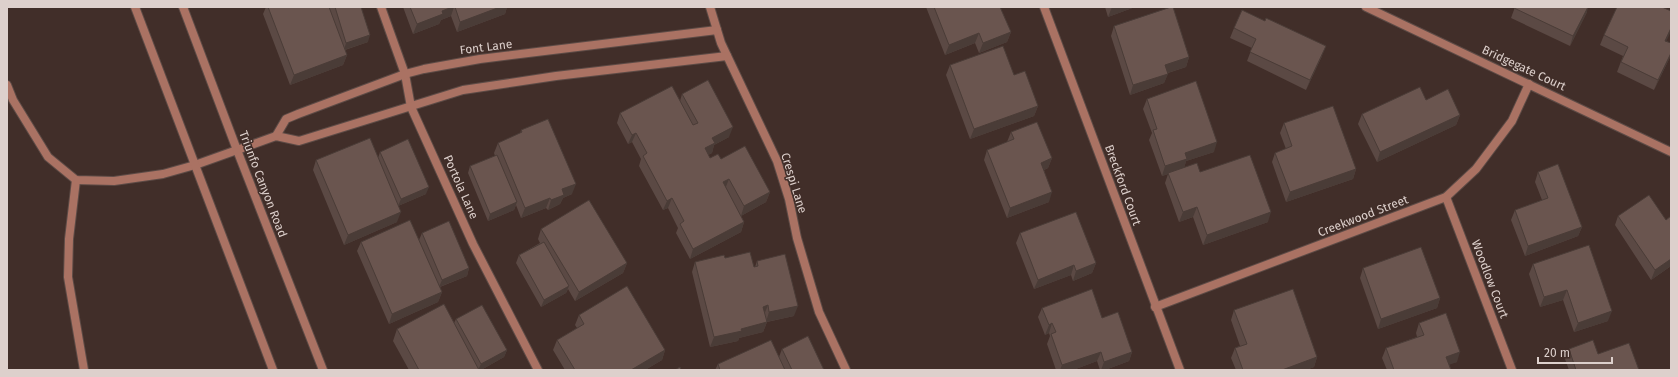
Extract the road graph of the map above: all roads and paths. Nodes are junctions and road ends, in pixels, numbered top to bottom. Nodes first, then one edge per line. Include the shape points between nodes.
1 (135, 7) edge
2 (183, 7) edge
3 (381, 7) edge
4 (710, 7) edge
5 (1044, 7) edge
6 (1366, 7) edge
7 (717, 30) junction
8 (727, 56) junction
9 (405, 74) junction
10 (1529, 84) junction
11 (7, 85) edge
12 (411, 107) junction
13 (276, 136) junction
14 (237, 150) junction
15 (1671, 152) edge
16 (195, 165) junction
17 (76, 180) junction
18 (1446, 197) junction
19 (1155, 307) junction
20 (84, 370) edge
21 (273, 370) edge
22 (323, 370) edge
23 (538, 370) edge
24 (846, 370) edge
25 (1180, 370) edge
26 (1512, 370) edge

1 - 16 street
2 - 14 street, Triunfo Canyon Road
3 - 9 street, Portola Lane
4 - 7 street, Crespi Lane
5 - 19 street, Breckford Court
6 - 10 street, Bridgegate Court
7 - 8 street, Crespi Lane
7 - 9 street, Font Lane via 466,61
8 - 12 street via 556,76 463,90
8 - 24 street, Crespi Lane via 777,161 819,312
9 - 12 street, Portola Lane
9 - 13 street, Font Lane via 286,119
10 - 15 street, Bridgegate Court
10 - 18 street, Creekwood Street via 1512,121 1476,169
11 - 17 street via 48,156
12 - 13 street via 299,141
12 - 23 street, Portola Lane via 473,244
13 - 14 street
14 - 16 street
14 - 22 street, Triunfo Canyon Road
16 - 17 street via 162,174 114,181
16 - 21 street
17 - 20 street via 69,239 68,277
18 - 19 street, Creekwood Street
18 - 26 street, Woodlow Court
19 - 25 street, Breckford Court

